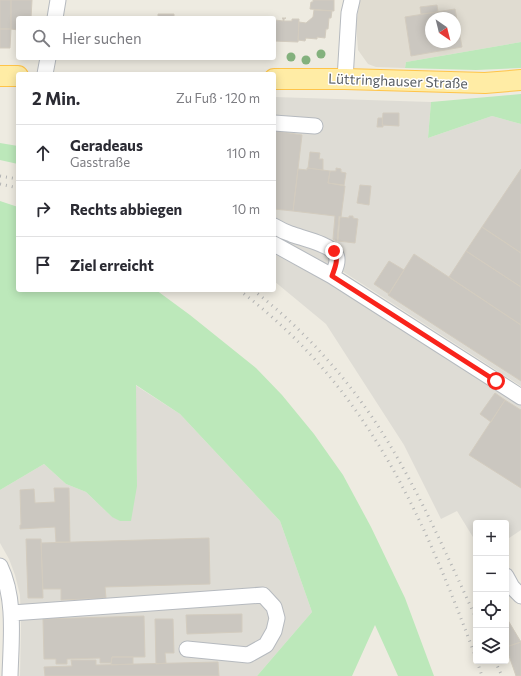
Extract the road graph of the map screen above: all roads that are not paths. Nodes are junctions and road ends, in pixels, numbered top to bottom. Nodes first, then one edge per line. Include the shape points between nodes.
1 (58, 0) edge
2 (352, 0) edge
3 (55, 16) edge
4 (48, 60) edge
5 (45, 72) edge
6 (0, 76) edge
7 (16, 76) edge
8 (276, 79) edge
9 (345, 79) junction
10 (521, 80) edge
11 (276, 123) edge
12 (315, 126) dead end
13 (276, 227) edge
14 (276, 245) edge
15 (332, 276) junction
16 (521, 397) edge
17 (0, 566) edge
18 (509, 581) edge
19 (521, 596) edge
20 (12, 613) junction
21 (187, 649) dead end
22 (7, 675) edge

1 - 3 street
2 - 9 street
4 - 5 street
6 - 7 main road
8 - 9 main road, Lüttringhauser Straße
9 - 10 main road, Lüttringhauser Straße via 485,83
11 - 12 street
13 - 15 street via 334,251 337,256
14 - 15 street
15 - 16 street
17 - 20 street
18 - 19 street
20 - 21 street via 263,595 274,607 277,618 274,631 266,645 248,655
20 - 22 street

